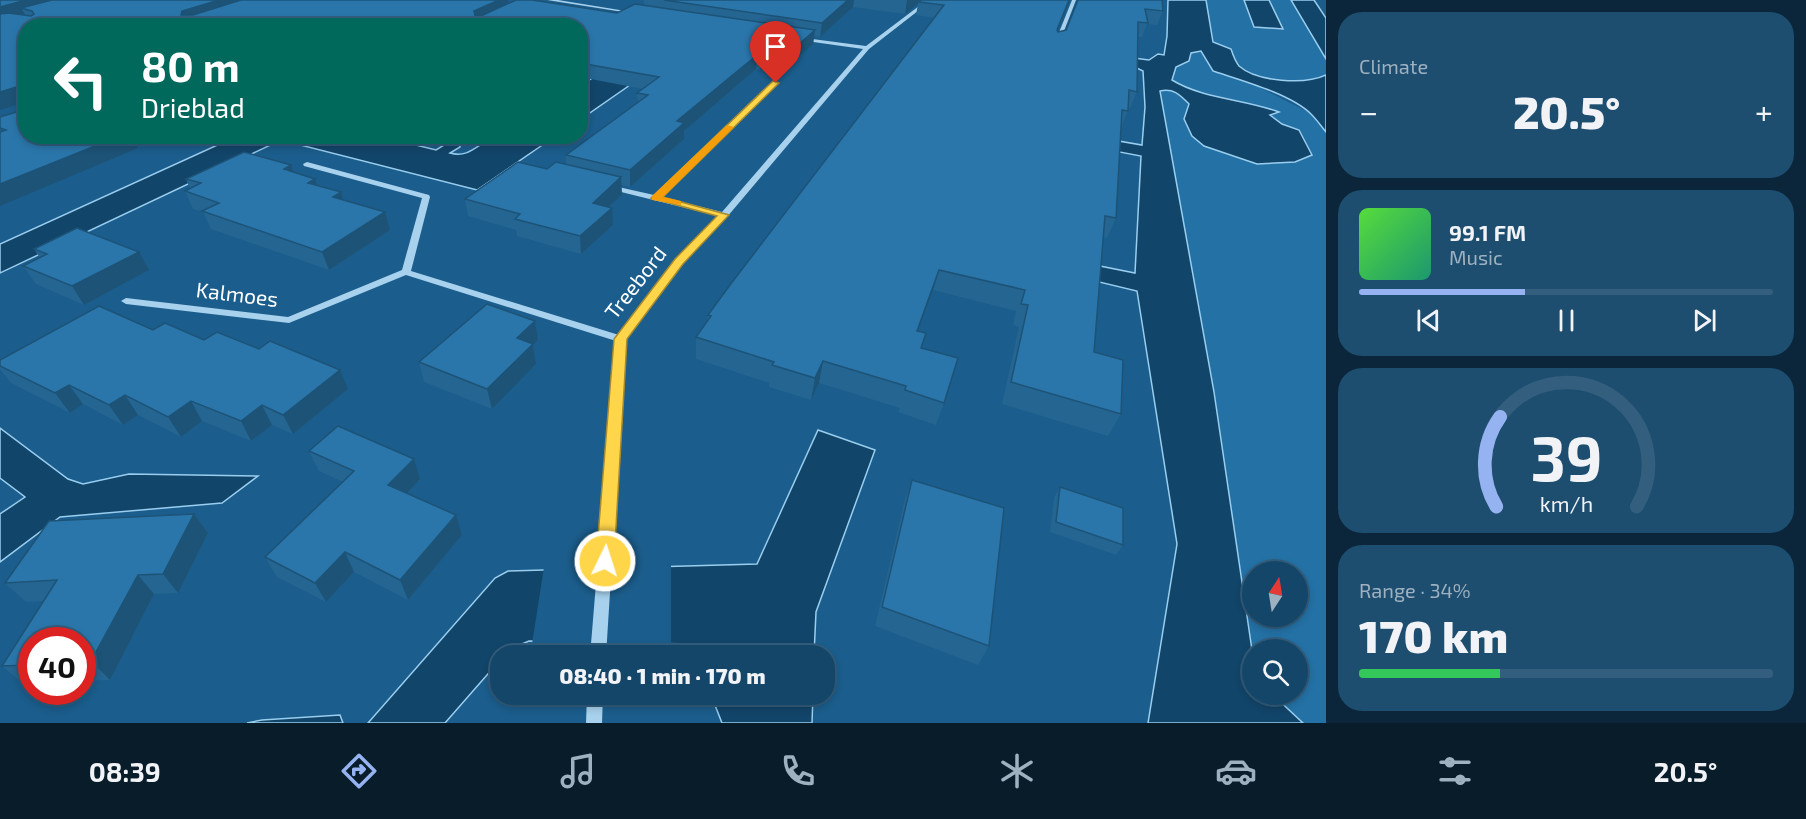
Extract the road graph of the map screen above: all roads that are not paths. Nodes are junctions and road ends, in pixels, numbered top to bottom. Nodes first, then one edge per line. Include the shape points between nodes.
1 (549, 0) edge
2 (930, 0) edge
3 (1074, 0) edge
4 (642, 14) edge
5 (791, 36) edge
6 (1056, 44) edge
7 (867, 48) junction
8 (776, 83) dead end
9 (307, 164) dead end
10 (601, 184) edge
11 (656, 198) junction
12 (724, 215) junction
13 (406, 272) junction
14 (126, 301) dead end
15 (621, 339) junction
16 (599, 645) edge
17 (595, 705) edge
18 (594, 723) edge

1 - 4 street
2 - 7 street, Treebord
3 - 6 street
5 - 7 street
7 - 12 street, Treebord
8 - 11 street
9 - 13 street via 426,197
10 - 11 street
11 - 12 street
12 - 15 street, Treebord via 679,261
13 - 14 street, Kalmoes via 289,320
13 - 15 street
15 - 16 street, Treebord
17 - 18 street

